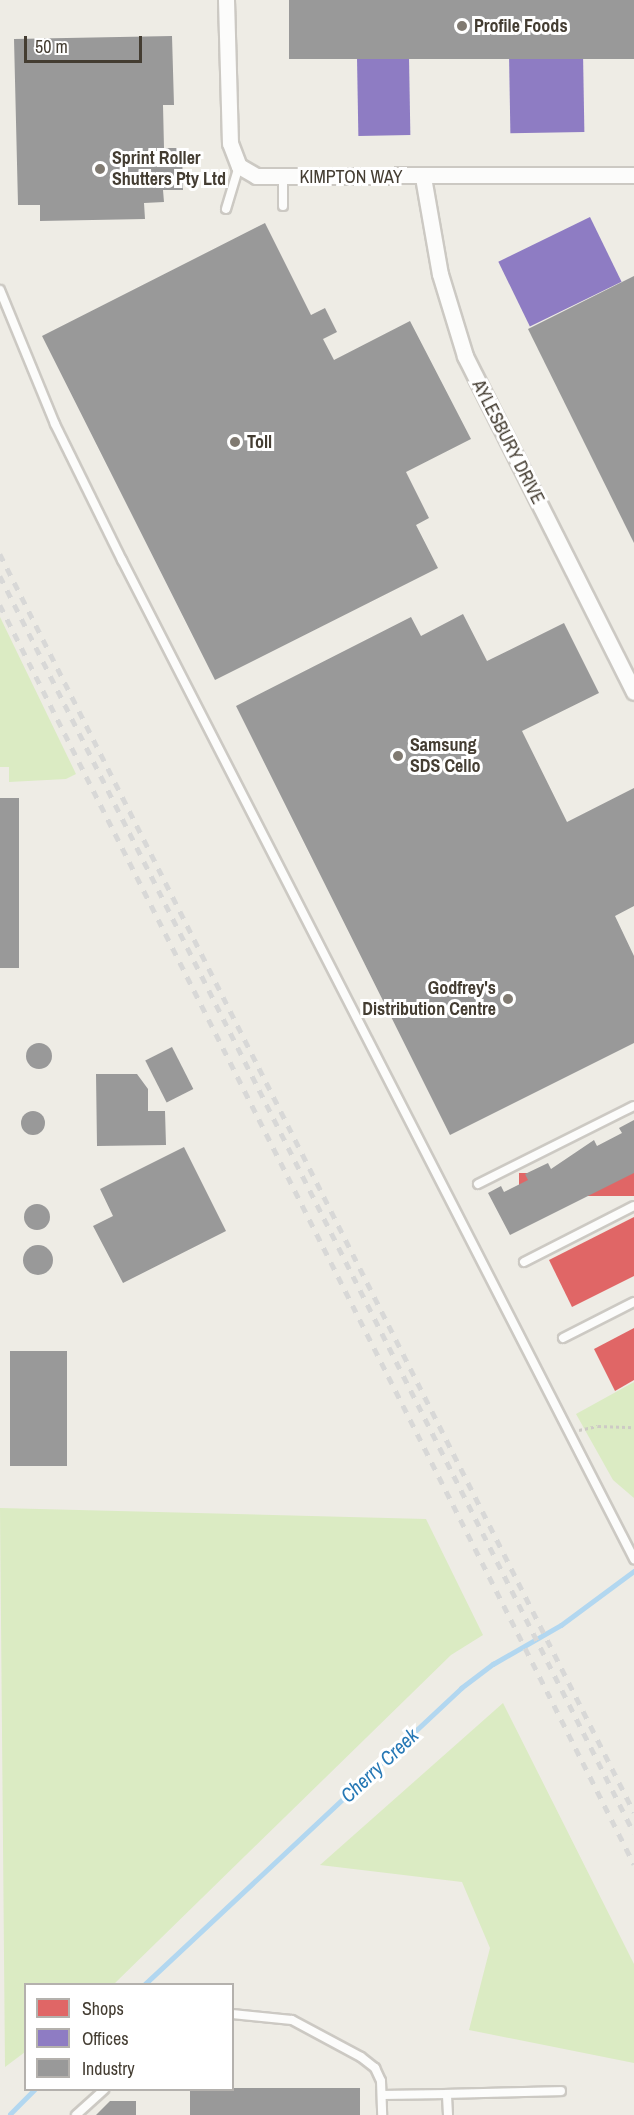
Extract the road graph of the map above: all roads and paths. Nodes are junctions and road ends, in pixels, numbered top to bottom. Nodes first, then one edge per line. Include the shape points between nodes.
1 (226, 0) edge
2 (239, 166) junction
3 (634, 175) edge
4 (423, 177) junction
5 (283, 178) junction
6 (283, 206) dead end
7 (226, 209) dead end
8 (0, 290) edge
9 (634, 692) edge
10 (634, 1106) edge
11 (478, 1184) dead end
12 (634, 1206) edge
13 (524, 1262) dead end
14 (634, 1302) edge
15 (563, 1338) dead end
16 (634, 1427) edge
17 (569, 1432) junction
18 (634, 1559) edge
19 (234, 2014) edge
20 (103, 2091) edge
21 (561, 2091) dead end
22 (447, 2094) junction
23 (382, 2095) junction
24 (76, 2115) edge
25 (382, 2115) edge
26 (448, 2115) edge

1 - 2 street via 228,127
2 - 5 street, KIMPTON WAY via 256,176
2 - 7 lane
3 - 4 street, KIMPTON WAY
4 - 5 street, KIMPTON WAY
4 - 9 street, AYLESBURY DRIVE via 440,274 465,356
5 - 6 lane
8 - 17 lane via 55,424 117,549
10 - 11 lane
12 - 13 lane
14 - 15 lane
16 - 17 path via 598,1426
17 - 18 lane
19 - 23 lane via 292,2020 375,2068
20 - 24 lane
21 - 22 lane
22 - 23 lane
22 - 26 lane
23 - 25 lane

